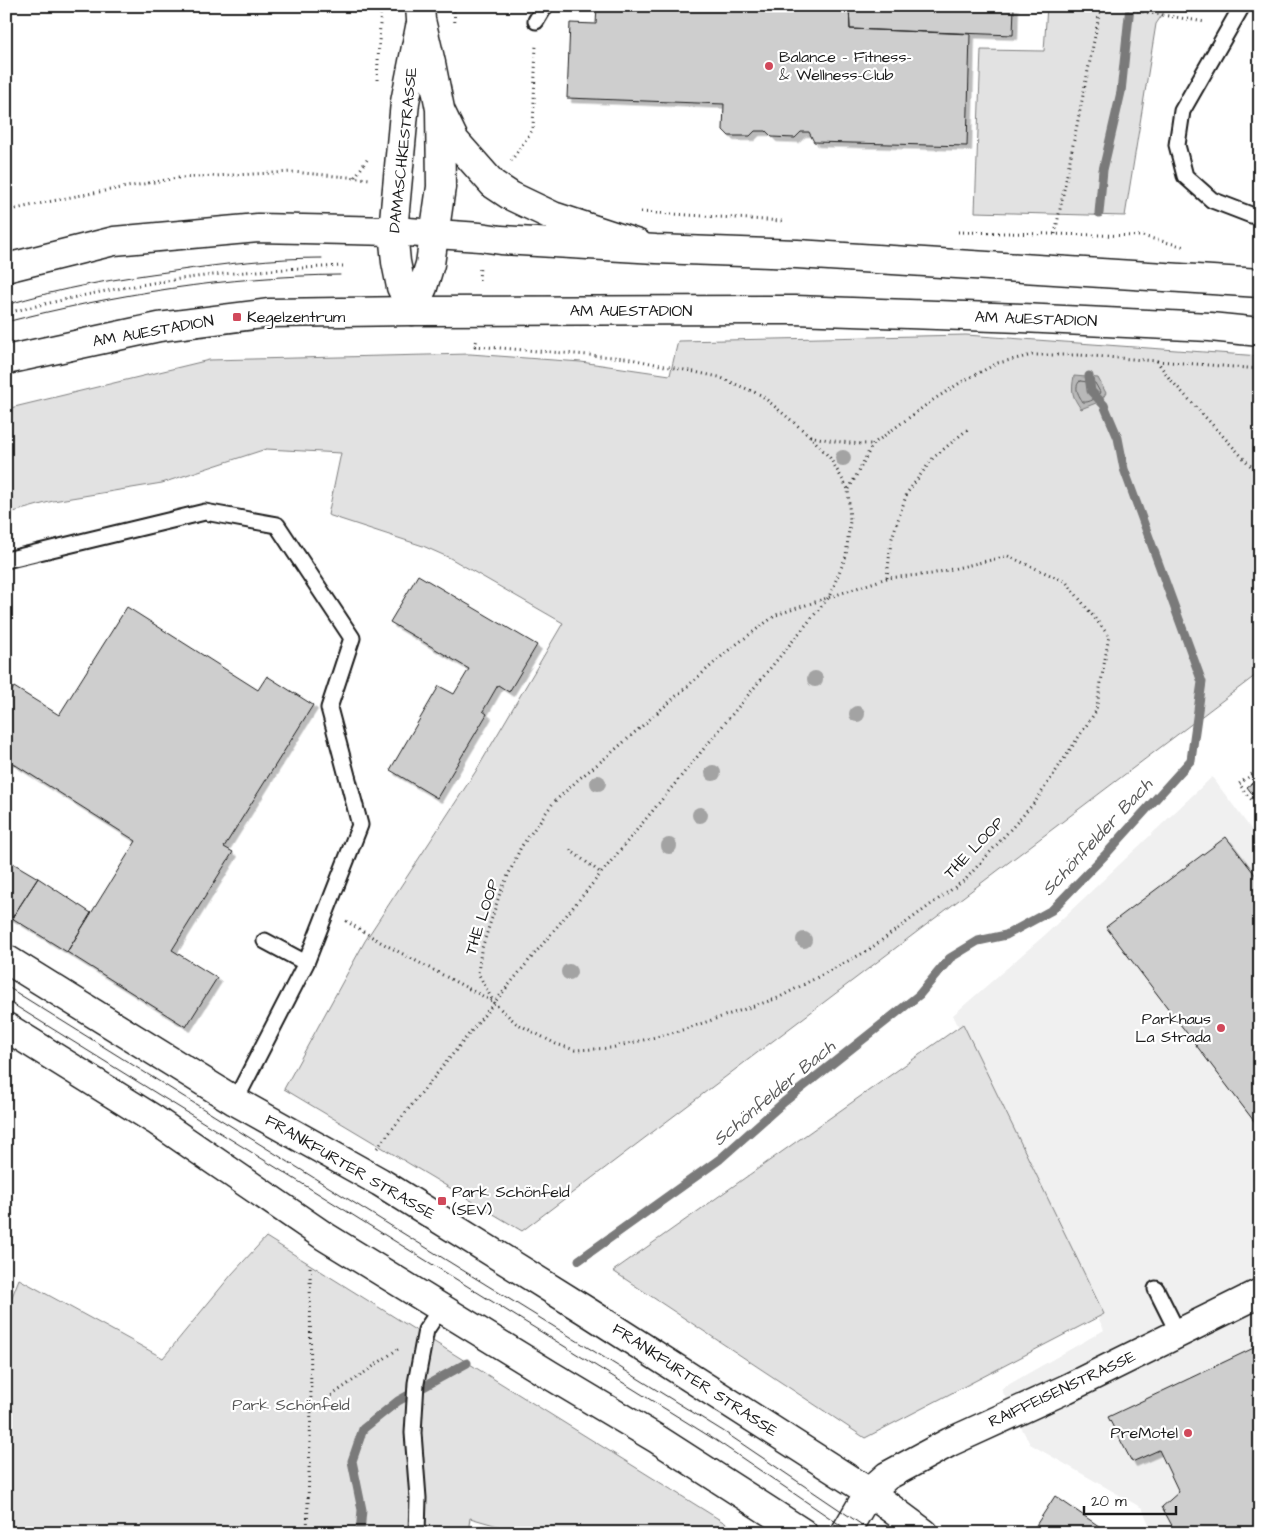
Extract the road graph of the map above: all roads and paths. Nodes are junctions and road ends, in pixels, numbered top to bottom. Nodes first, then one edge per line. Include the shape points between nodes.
1 (545, 6) edge
2 (1102, 6) edge
3 (1108, 6) edge
4 (1242, 6) edge
5 (420, 13) edge
6 (536, 21) joint
7 (1230, 27) junction
8 (440, 109) junction
9 (500, 176) junction
10 (355, 177) dead end
11 (632, 211) dead end
12 (6, 212) edge
13 (1260, 216) edge
14 (784, 222) dead end
15 (393, 231) junction
16 (958, 232) dead end
17 (435, 234) junction
18 (1055, 234) junction
19 (1190, 248) dead end
20 (656, 249) junction
21 (343, 266) dead end
22 (6, 268) edge
23 (1260, 284) edge
24 (412, 310) junction
25 (6, 313) edge
26 (1260, 332) edge
27 (474, 346) dead end
28 (6, 360) edge
29 (1157, 361) junction
30 (1260, 369) edge
31 (968, 429) dead end
32 (810, 436) junction
33 (873, 444) junction
34 (1260, 476) edge
35 (848, 490) junction
36 (6, 560) edge
37 (887, 578) junction
38 (829, 597) junction
39 (1260, 768) edge
40 (1260, 810) edge
41 (570, 850) dead end
42 (601, 873) junction
43 (327, 910) junction
44 (265, 941) dead end
45 (6, 959) edge
46 (306, 963) junction
47 (494, 1003) junction
48 (6, 1027) edge
49 (235, 1101) junction
50 (373, 1152) dead end
51 (310, 1258) dead end
52 (1156, 1289) dead end
53 (1260, 1293) edge
54 (442, 1308) junction
55 (426, 1330) junction
56 (1178, 1333) junction
57 (311, 1410) junction
58 (869, 1492) junction
59 (307, 1533) edge
60 (417, 1533) edge
61 (803, 1533) edge
62 (845, 1533) edge
63 (924, 1533) edge

1 - 6 lane
2 - 18 path
3 - 7 path
4 - 7 lane
5 - 8 main road, DAMASCHKESTRASSE
5 - 15 main road, DAMASCHKESTRASSE via 405,102
6 - 9 path via 533,129
7 - 13 lane via 1182,111 1177,145 1185,176 1212,200
8 - 9 main road via 455,141
8 - 17 main road, DAMASCHKESTRASSE via 440,187
9 - 20 main road via 511,196 553,216
10 - 12 path via 292,172 177,178
11 - 14 path
15 - 17 main road
15 - 22 main road via 248,229 114,242
15 - 24 main road, DAMASCHKESTRASSE via 401,287
16 - 18 path
17 - 20 main road
17 - 24 main road, DAMASCHKESTRASSE via 430,264
18 - 19 path via 1142,236
20 - 23 main road via 797,254
21 - 25 path via 194,277
24 - 26 main road, AM AUESTADION via 796,310 1022,318
24 - 28 main road, AM AUESTADION via 270,313 159,328
27 - 32 path via 626,358 719,377 761,395
29 - 30 path
29 - 33 path via 1032,355 998,363 933,400
29 - 34 path
31 - 37 path via 933,458 907,493 891,541
32 - 33 path via 833,442
32 - 35 path via 830,458
33 - 35 path
35 - 38 path via 850,521 846,556
36 - 43 lane via 205,512 277,525 352,638 329,708 360,825
37 - 38 path, THE LOOP
37 - 47 path, THE LOOP via 931,574 1008,556 1066,582 1109,636 1096,711 1035,802 966,879 859,956 778,998 676,1032 611,1048 575,1050 516,1023
38 - 42 path
38 - 47 path, THE LOOP via 776,615 730,649 553,803 521,847 500,893 481,951 478,973
39 - 40 path via 1239,784
41 - 42 path
42 - 47 path
43 - 46 lane
43 - 47 path
44 - 46 lane
45 - 49 main road, FRANKFURTER STRASSE
46 - 49 lane
47 - 50 path
48 - 54 main road via 154,1120 324,1236
49 - 58 main road, FRANKFURTER STRASSE via 380,1182
51 - 57 path
52 - 56 lane
53 - 56 main road, RAIFFEISENSTRASSE
54 - 55 lane
54 - 61 main road via 657,1439
55 - 57 path
55 - 60 lane via 415,1390
56 - 58 main road, RAIFFEISENSTRASSE via 950,1442 887,1476
57 - 59 path
58 - 62 main road
58 - 63 main road, FRANKFURTER STRASSE

